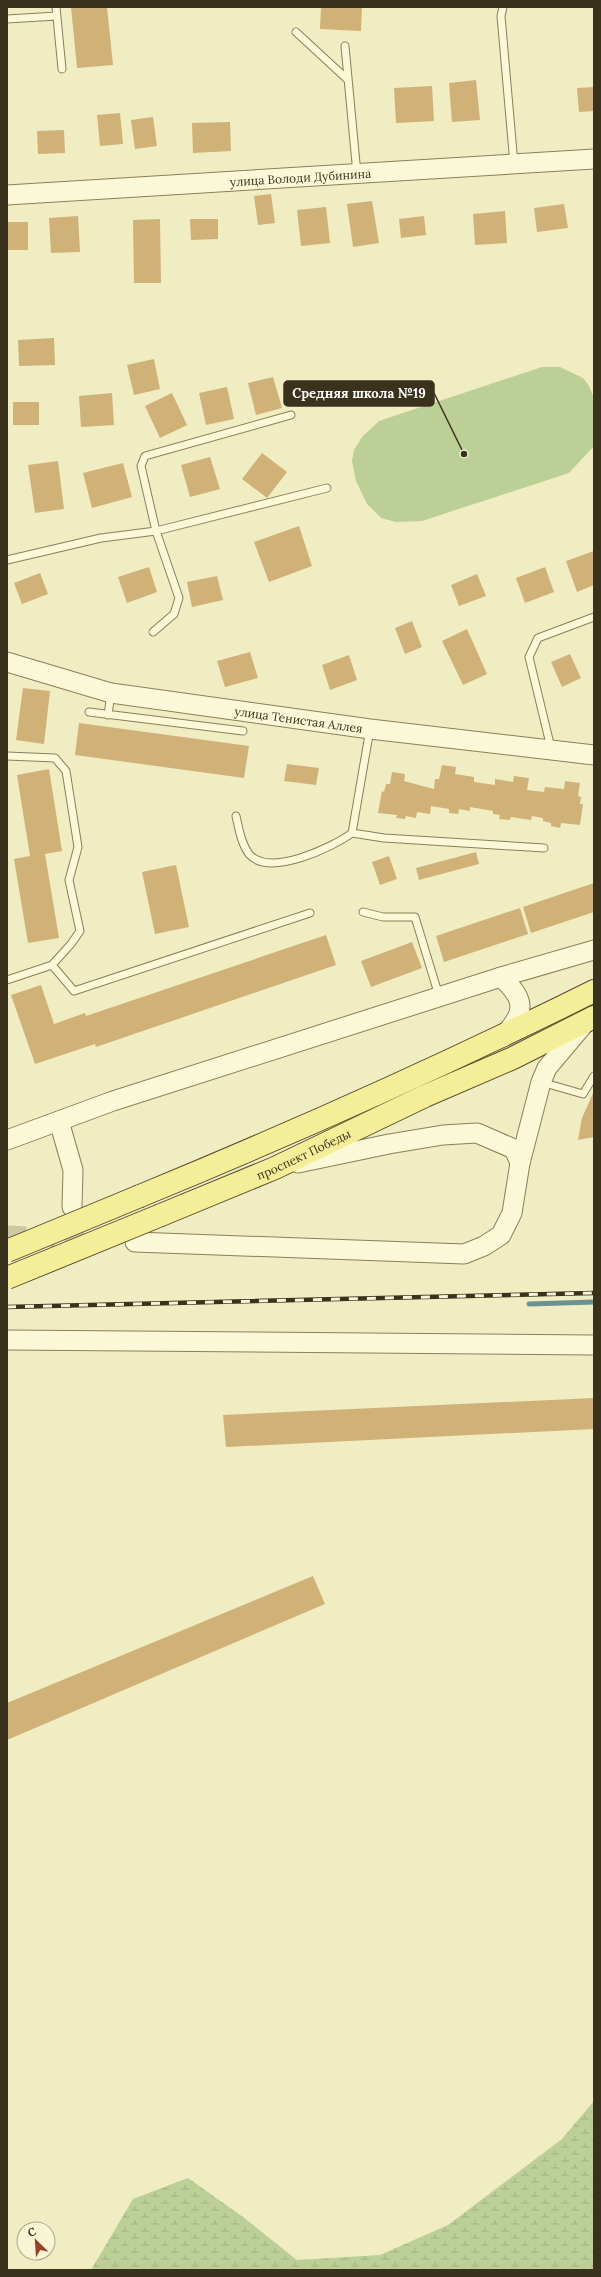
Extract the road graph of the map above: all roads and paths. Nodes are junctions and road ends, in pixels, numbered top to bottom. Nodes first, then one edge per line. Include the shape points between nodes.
1 (56, 7) edge
2 (503, 7) edge
3 (57, 16) junction
4 (7, 19) edge
5 (296, 32) dead end
6 (345, 46) dead end
7 (62, 69) dead end
8 (348, 80) junction
9 (594, 159) edge
10 (514, 164) junction
11 (357, 174) junction
12 (7, 196) edge
13 (291, 414) dead end
14 (327, 488) dead end
15 (156, 532) junction
16 (7, 560) edge
17 (594, 617) edge
18 (153, 632) dead end
19 (7, 662) edge
20 (111, 693) junction
21 (89, 712) dead end
22 (108, 715) junction
23 (370, 729) junction
24 (243, 732) dead end
25 (551, 750) junction
26 (594, 755) edge
27 (7, 756) edge
28 (236, 816) dead end
29 (352, 832) junction
30 (544, 848) dead end
31 (363, 912) dead end
32 (310, 913) dead end
33 (594, 950) edge
34 (52, 965) junction
35 (501, 977) junction
36 (7, 980) edge
37 (594, 991) edge
38 (440, 996) junction
39 (592, 1018) edge
40 (502, 1037) junction
41 (594, 1076) edge
42 (541, 1082) junction
43 (59, 1120) junction
44 (7, 1140) edge
45 (520, 1163) junction
46 (275, 1168) junction
47 (72, 1207) dead end
48 (135, 1242) dead end
49 (7, 1250) edge
50 (7, 1278) edge
51 (7, 1340) edge
52 (594, 1345) edge

1 - 3 lane
2 - 10 lane via 501,16
3 - 4 lane
3 - 7 lane
5 - 8 lane
6 - 8 lane
8 - 11 lane
9 - 10 street, улица Володи Дубинина
10 - 11 street, улица Володи Дубинина
11 - 12 street, улица Володи Дубинина
13 - 15 lane via 145,456 141,466
14 - 15 lane
15 - 16 lane via 101,538
15 - 18 lane via 179,598 174,614
17 - 25 lane via 538,638 529,657
19 - 20 street, улица Тенистая Аллея
20 - 22 lane
20 - 23 street, улица Тенистая Аллея
21 - 22 lane
22 - 24 lane
23 - 25 street, улица Тенистая Аллея
23 - 29 lane
25 - 26 street, улица Тенистая Аллея
27 - 34 lane via 55,758 66,771 78,847 69,880 80,931
28 - 29 lane via 240,836 250,854 261,862 283,862 308,855 340,842
29 - 30 lane via 384,838
31 - 38 lane via 383,916 415,917
32 - 34 lane via 74,992
33 - 35 street
34 - 36 lane
35 - 38 street
35 - 40 street via 512,987 521,1004 517,1020
37 - 40 main road, проспект Победы
38 - 43 street
39 - 42 street via 547,1068
39 - 46 main road, проспект Победы via 513,1058 425,1096
40 - 49 main road, проспект Победы, bridge via 265,1144
41 - 42 lane via 583,1094
42 - 45 street
43 - 44 street
43 - 47 street via 73,1170
45 - 46 street via 514,1149 477,1132 389,1144
45 - 48 street via 512,1213 501,1235 484,1246 464,1254
46 - 50 main road, проспект Победы, bridge
51 - 52 street

